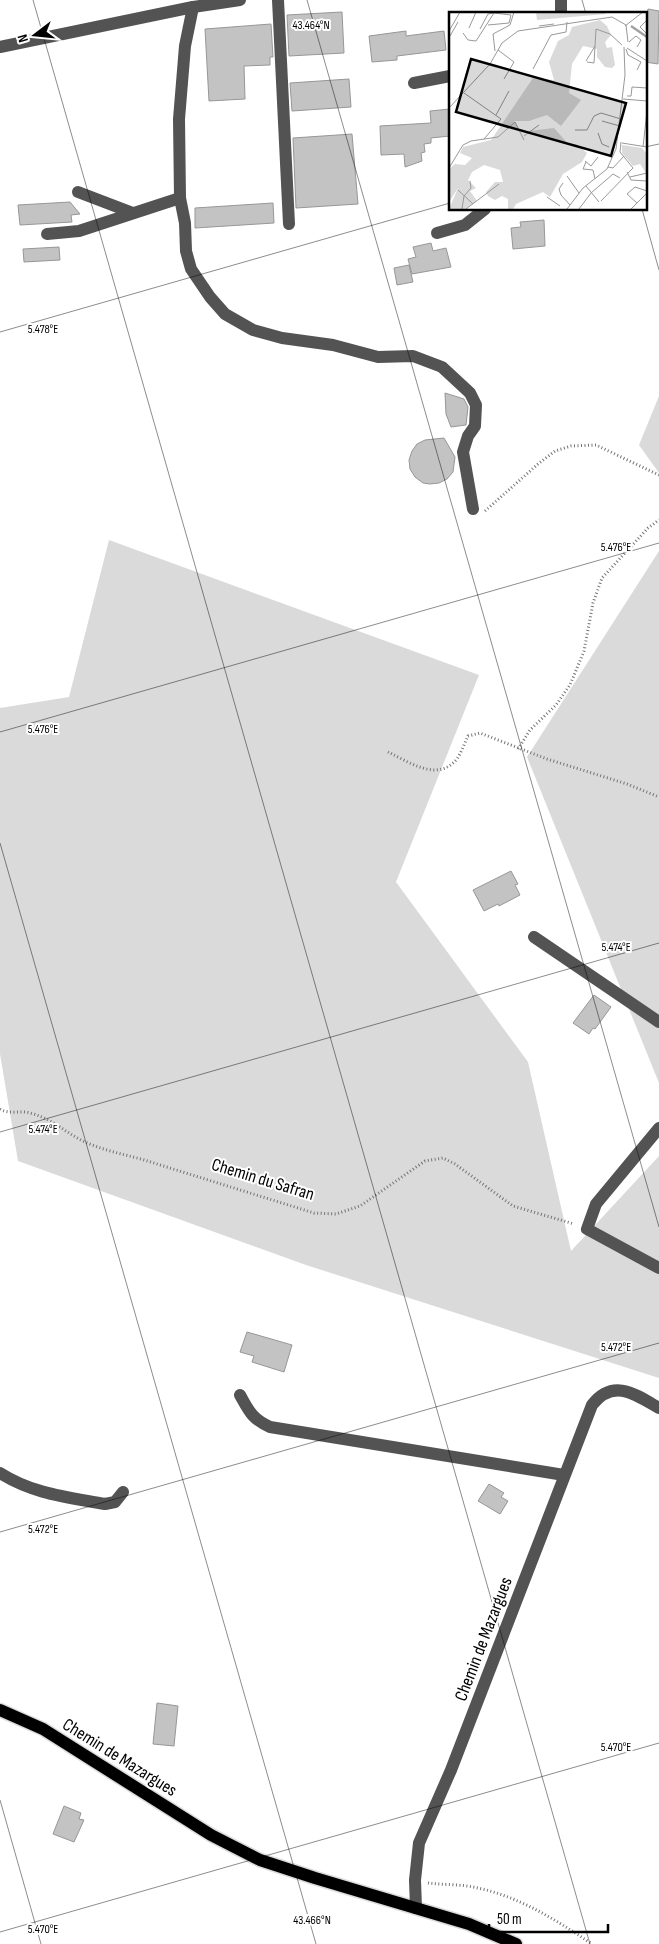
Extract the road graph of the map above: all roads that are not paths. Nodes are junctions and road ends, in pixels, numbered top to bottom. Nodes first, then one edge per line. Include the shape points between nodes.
1 (240, 0) edge
2 (278, 0) edge
3 (193, 7) junction
4 (0, 46) edge
5 (449, 76) edge
6 (414, 82) dead end
7 (78, 192) dead end
8 (180, 198) junction
9 (484, 210) edge
10 (133, 213) junction
11 (289, 224) dead end
12 (437, 233) dead end
13 (47, 234) dead end
14 (473, 509) road end
15 (534, 937) dead end
16 (659, 1022) edge
17 (659, 1128) edge
18 (659, 1268) edge
19 (240, 1395) dead end
20 (659, 1408) edge
21 (0, 1473) edge
22 (564, 1475) junction
23 (123, 1492) dead end
24 (0, 1710) edge
25 (416, 1908) junction
26 (516, 1944) edge

1 - 3 street
2 - 11 street
3 - 4 street
3 - 8 street via 185,46 179,119
5 - 6 street
7 - 10 street
8 - 10 street
8 - 14 street via 191,269 225,314 253,330 282,338 333,345 378,357 413,356 442,367 470,392 476,405 475,426 463,452
9 - 12 street via 465,225
10 - 13 street via 79,231
15 - 16 street
17 - 18 street via 596,1204 586,1229
19 - 22 street via 251,1415 270,1427
20 - 22 street, Chemin de Mazargues via 622,1390 608,1391 599,1396 592,1405
21 - 23 street via 35,1491 105,1504 116,1502
22 - 25 street, Chemin de Mazargues via 451,1770 425,1828 418,1850
24 - 25 main road, Chemin de Mazargues via 43,1729 211,1836 260,1860
25 - 26 main road, Chemin de Mazargues via 468,1924

